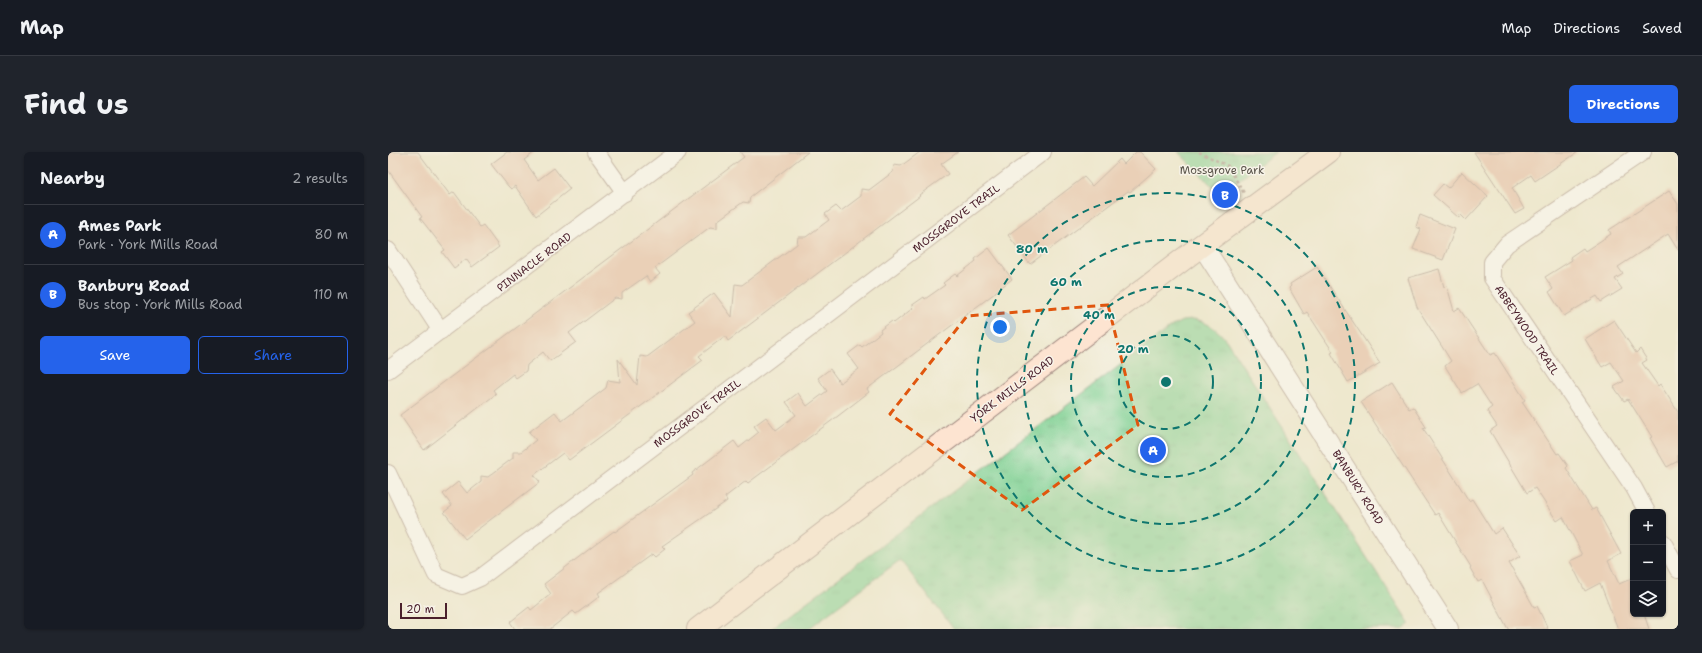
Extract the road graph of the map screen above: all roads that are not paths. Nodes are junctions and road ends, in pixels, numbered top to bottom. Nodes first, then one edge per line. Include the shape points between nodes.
1 (596, 152) edge
2 (678, 152) edge
3 (1043, 152) edge
4 (1328, 152) edge
5 (1643, 152) edge
6 (625, 193) junction
7 (1202, 244) junction
8 (388, 250) edge
9 (440, 331) junction
10 (388, 370) edge
11 (388, 473) edge
12 (1645, 509) edge
13 (1665, 545) edge
14 (1678, 570) edge
15 (698, 629) edge
16 (1448, 629) edge

1 - 6 street
2 - 6 street, PINNACLE ROAD
3 - 11 street, MOSSGROVE TRAIL via 474,581 462,586 436,575
4 - 7 main road, YORK MILLS ROAD
5 - 12 street, ABBEYWOOD TRAIL via 1507,244 1492,262 1492,278 1634,488
6 - 9 street, PINNACLE ROAD
7 - 15 main road, YORK MILLS ROAD
7 - 16 street, BANBURY ROAD
8 - 9 street
9 - 10 street, PINNACLE ROAD
13 - 14 street

